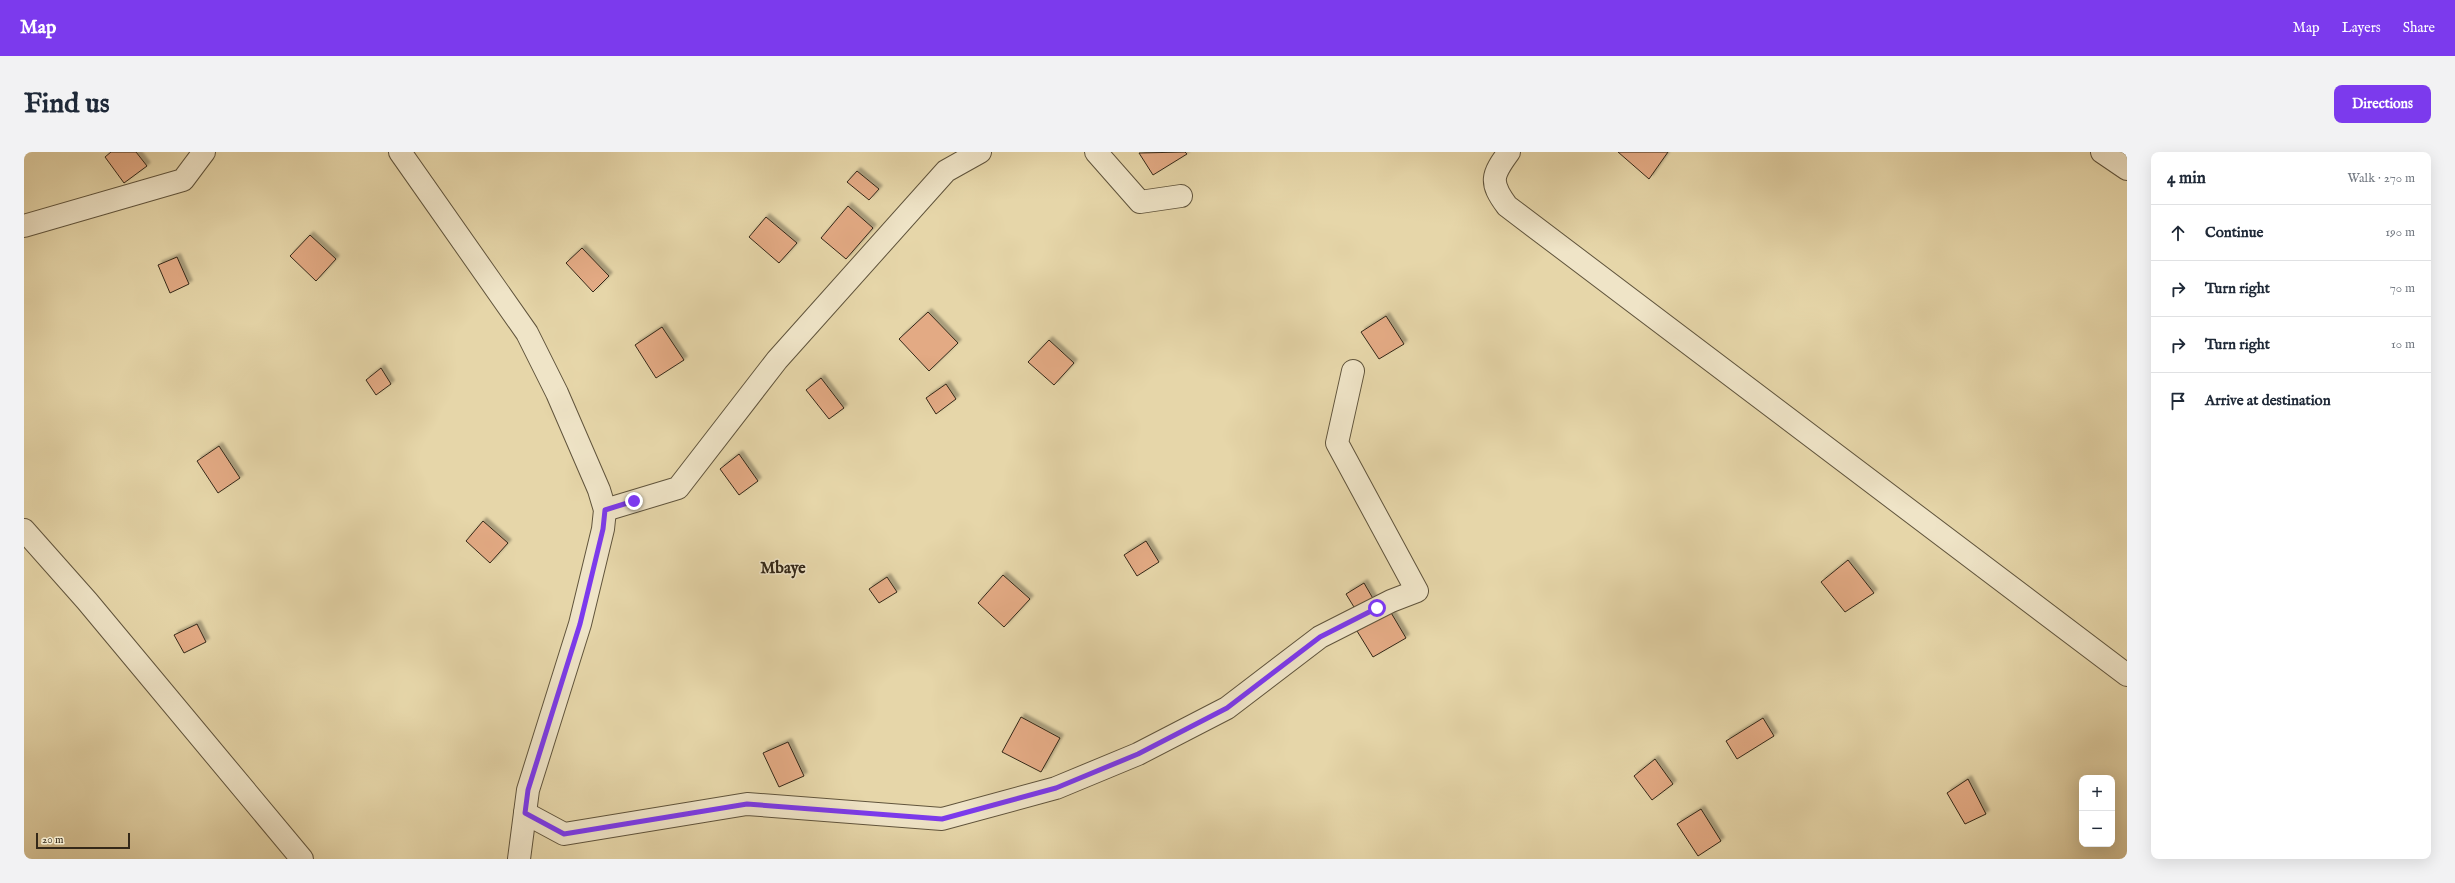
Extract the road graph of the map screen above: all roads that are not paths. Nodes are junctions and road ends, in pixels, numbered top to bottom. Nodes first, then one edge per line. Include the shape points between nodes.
1 (204, 152) edge
2 (400, 152) edge
3 (980, 152) edge
4 (1096, 152) edge
5 (1509, 152) edge
6 (2102, 152) edge
7 (2127, 169) edge
8 (1181, 196) dead end
9 (24, 226) edge
10 (1352, 371) dead end
11 (605, 510) junction
12 (24, 530) edge
13 (2127, 675) edge
14 (525, 813) junction
15 (302, 859) edge
16 (519, 859) edge

1 - 9 street via 183,180
2 - 11 street via 527,333 557,393 599,490
3 - 11 street via 946,171 777,360 678,488
4 - 8 street via 1140,202
5 - 13 street via 1495,171 1494,181 1496,192 1506,206
6 - 7 street
10 - 14 street via 1338,443 1417,591 1391,601 1320,637 1227,708 1138,754 1056,788 942,819 747,804 564,834
11 - 14 street via 603,529 580,624 528,790
12 - 15 street via 87,601
14 - 16 street

